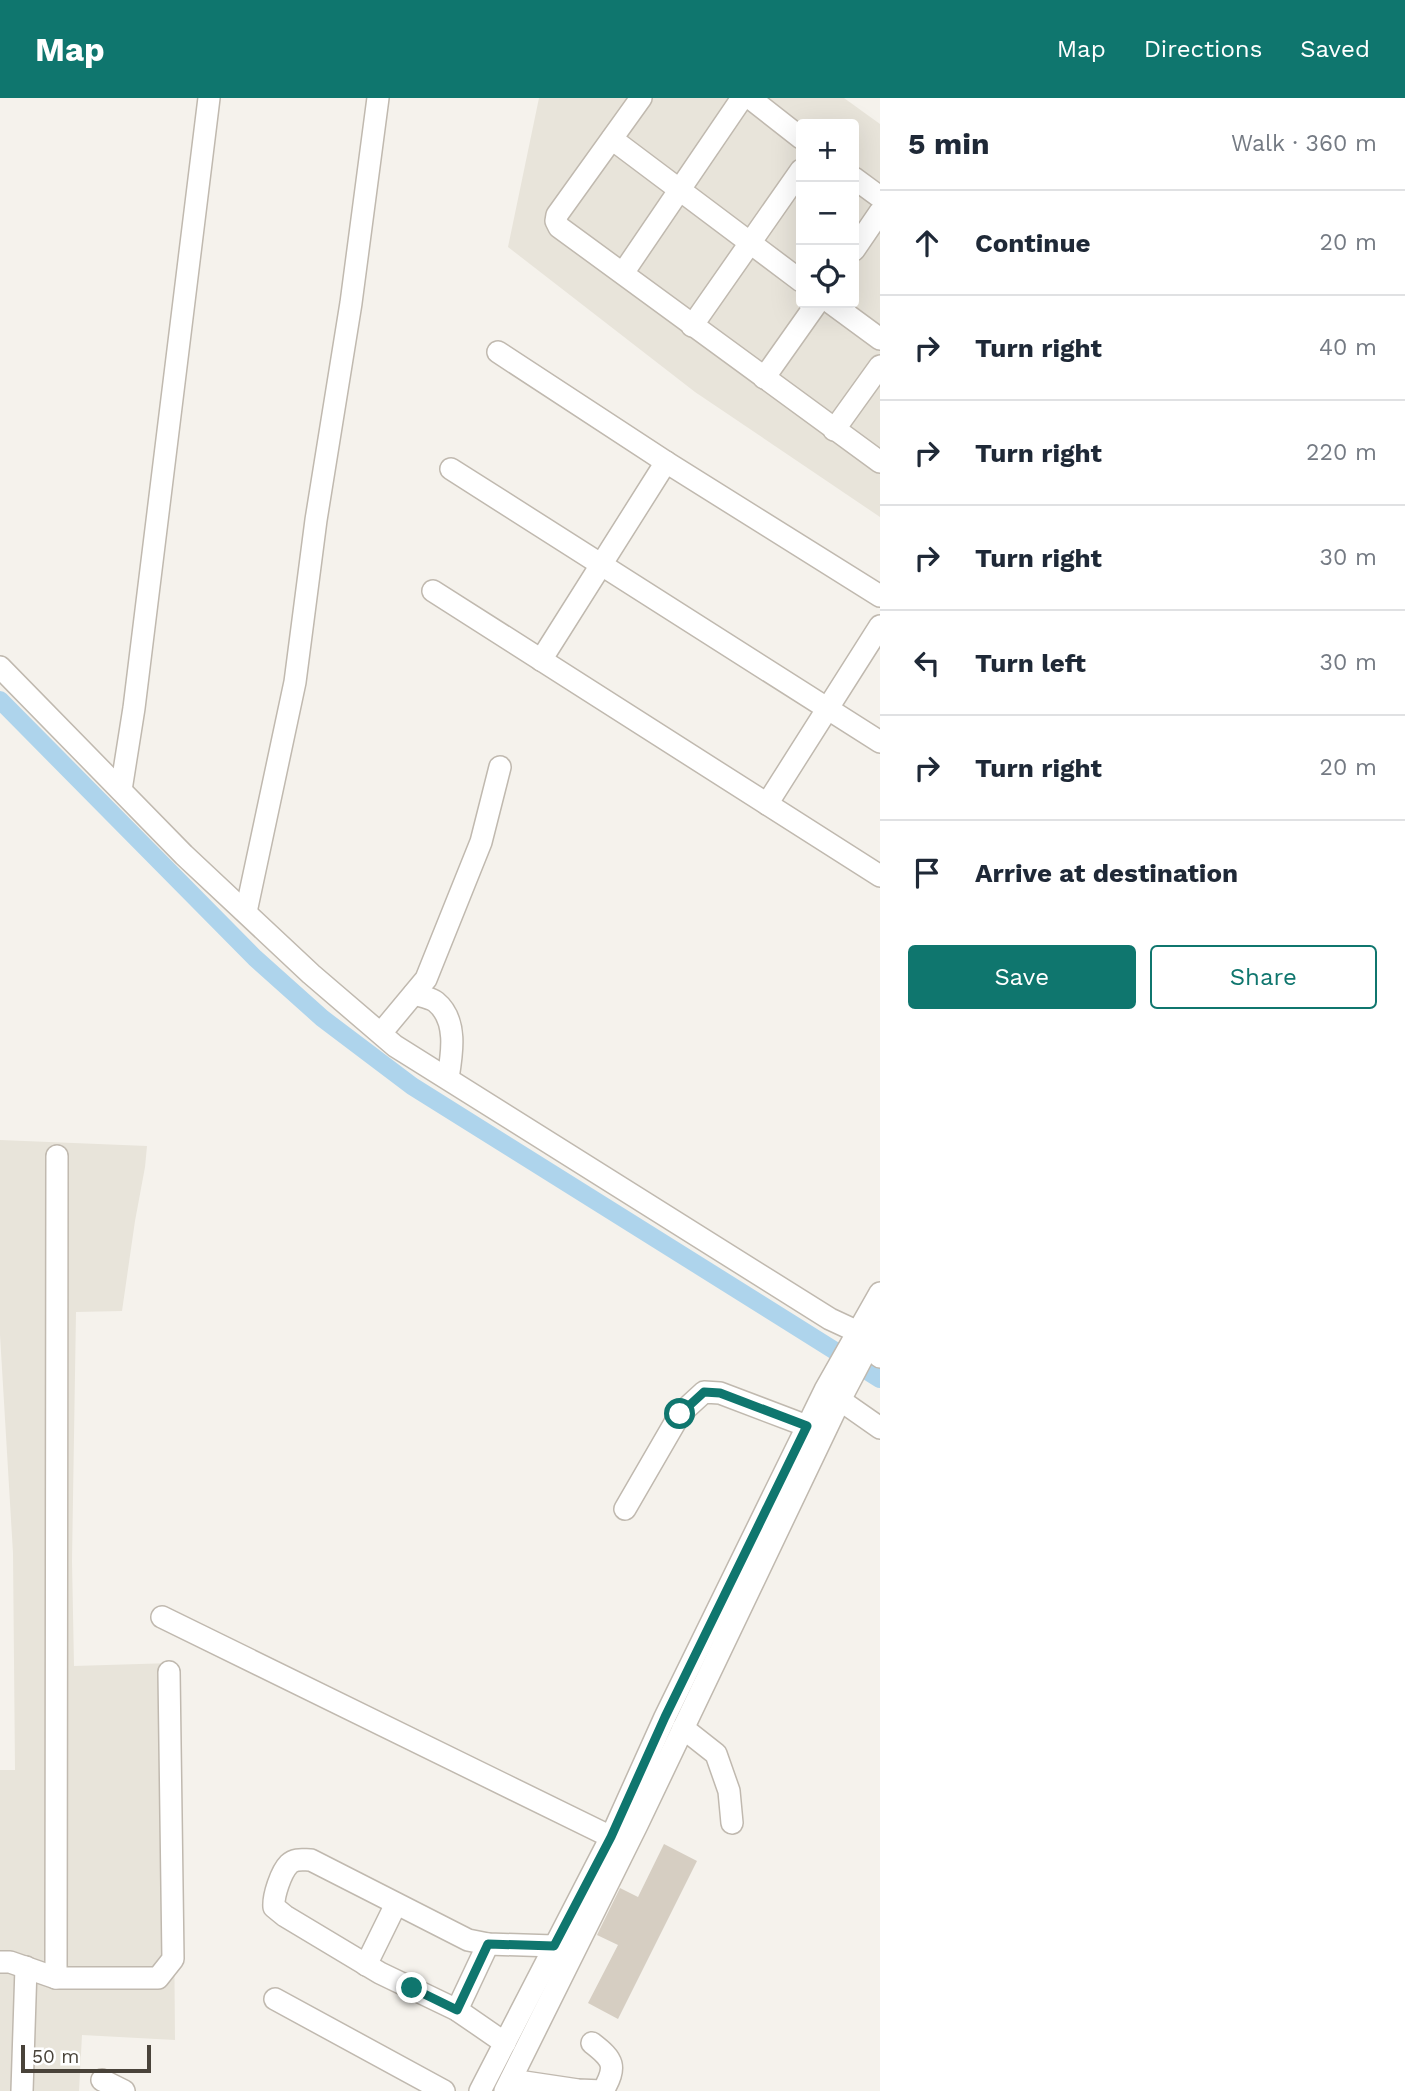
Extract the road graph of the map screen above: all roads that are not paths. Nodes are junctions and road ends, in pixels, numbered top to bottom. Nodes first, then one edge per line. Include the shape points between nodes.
1 (209, 98) edge
2 (378, 98) edge
3 (641, 98) edge
4 (742, 98) edge
5 (750, 98) edge
6 (796, 134) edge
7 (612, 139) junction
8 (796, 177) edge
9 (859, 182) edge
10 (680, 191) junction
11 (880, 197) edge
12 (880, 212) edge
13 (748, 243) junction
14 (857, 245) edge
15 (623, 272) junction
16 (796, 277) edge
17 (813, 308) edge
18 (838, 308) edge
19 (692, 326) junction
20 (880, 339) edge
21 (498, 352) dead end
22 (880, 366) edge
23 (764, 377) junction
24 (834, 430) junction
25 (666, 462) junction
26 (880, 462) edge
27 (451, 469) dead end
28 (601, 565) junction
29 (433, 591) dead end
30 (880, 596) edge
31 (880, 626) edge
32 (541, 660) junction
33 (0, 667) edge
34 (828, 709) junction
35 (880, 742) edge
36 (500, 767) dead end
37 (121, 790) junction
38 (767, 804) junction
39 (880, 876) edge
40 (246, 912) junction
41 (414, 994) junction
42 (381, 1033) junction
43 (448, 1078) junction
44 (57, 1156) dead end
45 (880, 1293) edge
46 (880, 1324) edge
47 (858, 1354) edge
48 (840, 1400) junction
49 (807, 1426) junction
50 (880, 1428) edge
51 (625, 1508) dead end
52 (162, 1616) dead end
53 (169, 1672) dead end
54 (683, 1728) junction
55 (732, 1823) dead end
56 (611, 1837) junction
57 (396, 1903) junction
58 (488, 1944) junction
59 (554, 1946) junction
60 (0, 1962) edge
61 (366, 1965) junction
62 (26, 1967) junction
63 (56, 1978) junction
64 (275, 1999) dead end
65 (457, 2010) junction
66 (505, 2043) junction
67 (593, 2043) dead end
68 (102, 2080) dead end
69 (518, 2086) edge
70 (22, 2091) edge
71 (124, 2091) edge
72 (444, 2091) edge
73 (480, 2091) edge
74 (603, 2091) edge

1 - 37 street
2 - 40 street via 295,682
3 - 7 street
4 - 10 street
5 - 6 street
7 - 10 street
7 - 15 street via 556,221
8 - 13 street
9 - 11 street
10 - 13 street
10 - 15 street
12 - 14 street
13 - 16 street
13 - 19 street
15 - 19 street
17 - 23 street
18 - 20 street
19 - 23 street
21 - 25 street
22 - 24 street
23 - 24 street
24 - 26 street
25 - 28 street
25 - 30 street
27 - 28 street
28 - 32 street
28 - 34 street
29 - 32 street
31 - 34 street
32 - 38 street
33 - 37 street
34 - 35 street
34 - 38 street
36 - 41 street via 481,842 426,979
37 - 40 street
38 - 39 street
40 - 42 street
41 - 42 street
41 - 43 street via 435,1001 446,1017 453,1045
42 - 43 street
43 - 47 street via 830,1319
44 - 63 street
45 - 47 street
46 - 47 street
47 - 48 street
47 - 49 street
48 - 50 street
48 - 54 street
49 - 51 street via 720,1393 704,1392 680,1414
49 - 56 street
52 - 56 street
53 - 63 street via 173,1959 158,1978
54 - 55 street via 716,1754 729,1791
54 - 69 street
56 - 59 street
57 - 58 street via 468,1940
57 - 61 street
57 - 61 street via 311,1860 289,1864 278,1884 274,1907
58 - 59 street
58 - 65 street
59 - 66 street
60 - 62 street
61 - 65 street
62 - 63 street
62 - 70 street
64 - 72 street
65 - 66 street
66 - 73 street
67 - 74 street via 610,2057 610,2079
68 - 71 street
69 - 74 street

